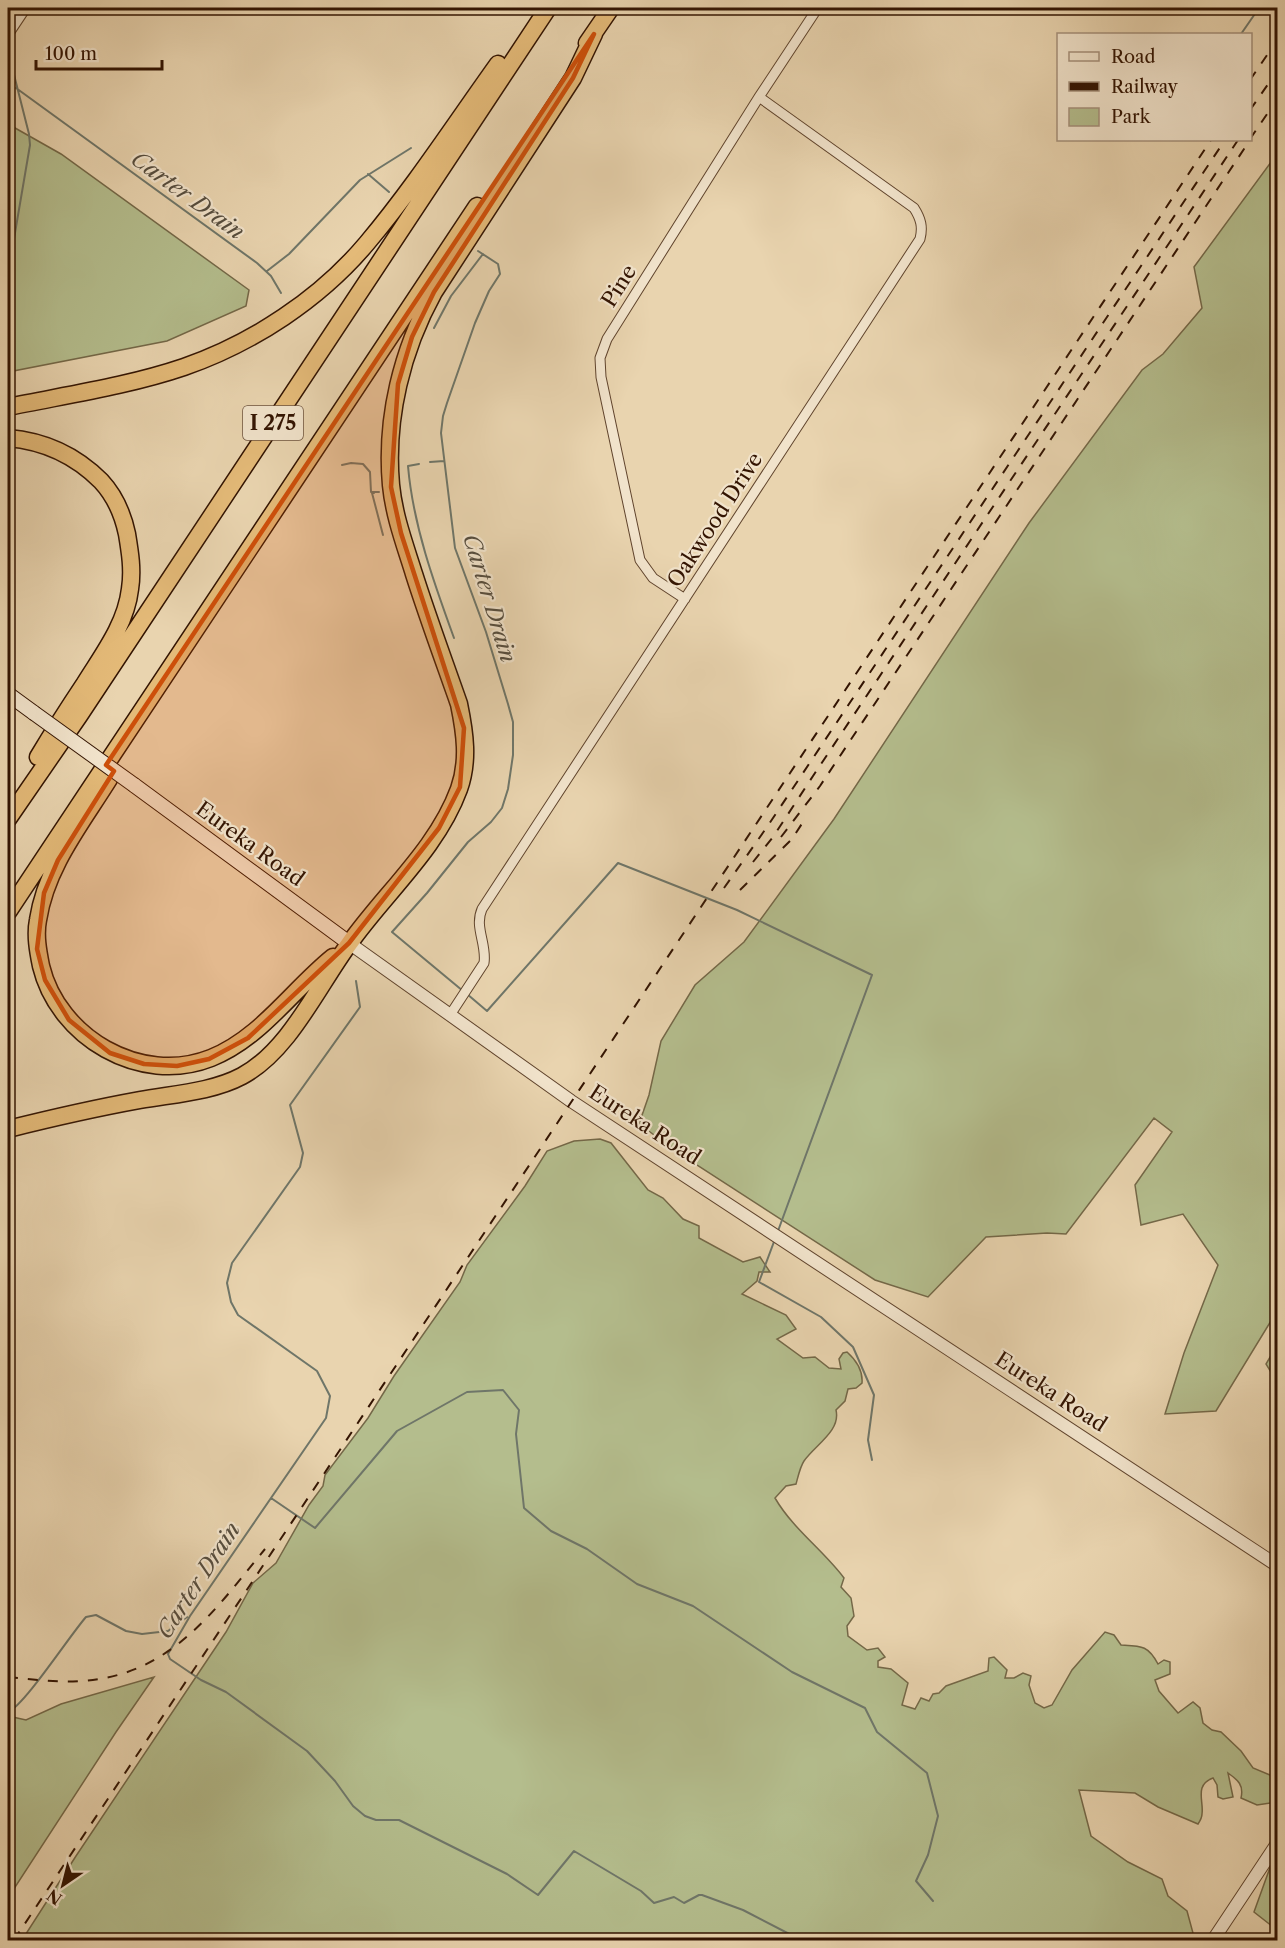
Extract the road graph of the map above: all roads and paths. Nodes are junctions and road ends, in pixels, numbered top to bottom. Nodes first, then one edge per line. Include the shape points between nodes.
1 (24, 8) edge
2 (548, 8) edge
3 (611, 8) edge
4 (817, 9) dead end
5 (536, 26) junction
6 (8, 32) edge
7 (594, 34) junction
8 (759, 97) junction
9 (8, 407) edge
10 (8, 438) edge
11 (685, 599) junction
12 (200, 623) junction
13 (8, 694) edge
14 (8, 805) edge
15 (8, 819) edge
16 (8, 912) edge
17 (349, 943) junction
18 (450, 1015) junction
19 (8, 1129) edge
20 (1278, 1566) edge
21 (1278, 1842) edge
22 (1213, 1941) edge

1 - 6 street
2 - 5 highway, I 275
3 - 7 highway, I 275
4 - 8 street, Pine
5 - 9 highway via 518,38 366,244 301,305 222,352 184,367
5 - 15 highway, I 275
7 - 12 highway, I 275
7 - 17 highway via 573,78 434,291 412,337 398,384 390,451 391,487 401,533 459,704 465,766 451,808 421,854
8 - 11 street, Pine via 607,339 600,358 603,389 640,560 653,578
8 - 11 street, Oakwood Drive via 914,208 920,216 922,233
10 - 14 highway via 48,446 73,458 107,488 126,529 132,572 130,591 114,636
11 - 18 street, Oakwood Drive via 482,909 478,923 484,963
12 - 16 highway, I 275
12 - 17 highway via 58,860 37,923 45,980 69,1020 110,1053 144,1064 177,1066 209,1059 248,1038
13 - 17 main road, Eureka Road, bridge
17 - 18 street, Eureka Road
17 - 19 highway via 278,1046 241,1077 226,1084
18 - 20 street, Eureka Road via 571,1101
21 - 22 street

